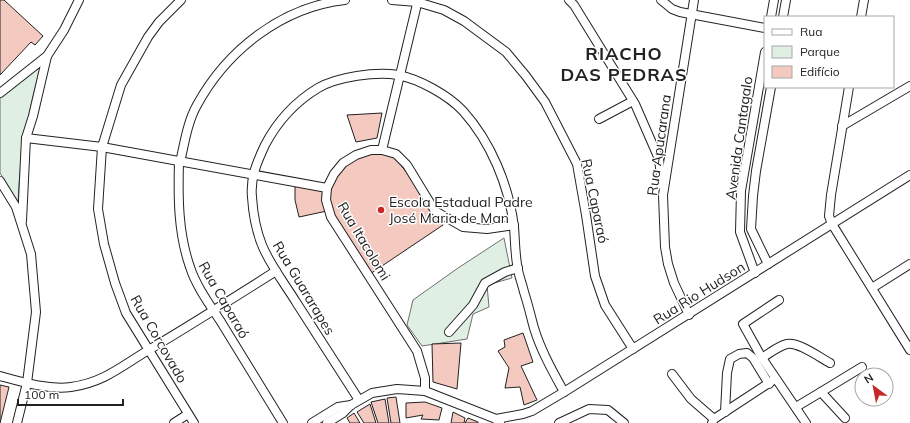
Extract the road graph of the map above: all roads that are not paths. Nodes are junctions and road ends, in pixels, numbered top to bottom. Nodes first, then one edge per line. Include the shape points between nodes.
1 (79, 0) edge
2 (181, 0) edge
3 (345, 0) edge
4 (392, 0) edge
5 (661, 0) edge
6 (694, 0) edge
7 (774, 0) edge
8 (786, 0) edge
9 (864, 0) edge
10 (417, 1) edge
11 (572, 2) edge
12 (692, 15) junction
13 (771, 16) edge
14 (783, 16) edge
15 (861, 16) edge
16 (764, 28) edge
17 (47, 56) junction
18 (764, 58) edge
19 (399, 75) junction
20 (910, 86) edge
21 (771, 88) edge
22 (849, 88) edge
23 (0, 93) edge
24 (633, 101) junction
25 (599, 119) dead end
26 (842, 126) junction
27 (26, 138) junction
28 (102, 147) junction
29 (382, 150) junction
30 (179, 162) junction
31 (253, 174) junction
32 (910, 175) edge
33 (0, 181) edge
34 (327, 188) junction
35 (663, 196) junction
36 (832, 224) junction
37 (22, 225) junction
38 (514, 225) junction
39 (768, 264) junction
40 (910, 264) edge
41 (518, 268) junction
42 (276, 271) junction
43 (755, 273) junction
44 (872, 288) junction
45 (779, 300) dead end
46 (214, 311) junction
47 (689, 314) junction
48 (449, 332) dead end
49 (633, 349) junction
50 (149, 350) junction
51 (910, 350) edge
52 (762, 358) junction
53 (830, 363) dead end
54 (854, 372) edge
55 (672, 374) dead end
56 (0, 376) edge
57 (776, 379) junction
58 (27, 383) junction
59 (769, 384) junction
60 (425, 391) junction
61 (564, 392) junction
62 (821, 392) junction
63 (359, 400) junction
64 (351, 405) junction
65 (796, 407) junction
66 (725, 412) junction
67 (188, 414) junction
68 (845, 418) dead end
69 (499, 421) edge
70 (713, 421) edge
71 (622, 422) edge
72 (802, 422) edge
73 (17, 423) edge
74 (174, 423) edge
75 (194, 423) edge
76 (283, 423) edge
77 (312, 423) edge
78 (327, 423) edge
79 (559, 423) edge

1 - 17 street
2 - 28 street, Rua Corcovado via 148,37 122,85
3 - 30 street, Rua Caparaó via 310,8 286,18 256,36 233,57 196,106
4 - 10 street, Rua Caparaó
5 - 12 street via 672,9
6 - 12 street, Rua Apucarana
7 - 13 street
8 - 14 street
9 - 15 street
10 - 19 street
10 - 49 street, Rua Caparaó via 444,10 486,36 506,52 545,102 576,164 595,276 613,318
11 - 24 street
12 - 16 street
12 - 35 street, Rua Apucarana
17 - 23 street
17 - 27 street
18 - 43 street, Avenida Cantagalo via 741,191 740,232
19 - 29 street
19 - 31 street, Rua Guararapes via 382,74 339,80 320,87 302,99 272,131
19 - 38 street, Rua Guararapes via 429,86 447,97 478,130 502,175
20 - 26 street
21 - 39 street, Avenida Cantagalo via 756,171 751,229
22 - 26 street
24 - 25 street
24 - 35 street via 659,159
26 - 36 street via 831,195 829,216
27 - 28 street
27 - 37 street
28 - 30 street
28 - 50 street, Rua Corcovado via 98,209 104,244 114,283 126,313
29 - 34 street, Rua Itacolomi via 356,154 343,162
29 - 38 street via 396,154 407,165 435,210 463,227 487,229
30 - 31 street
30 - 46 street, Rua Caparaó via 180,224 186,254 190,268
31 - 34 street
31 - 42 street, Rua Guararapes via 251,195 254,217 262,246
32 - 36 street, Rua Rio Hudson
33 - 37 street via 16,207
34 - 60 street, Rua Itacolomi via 326,200 331,217 417,351 425,378
35 - 47 street, Rua Apucarana via 668,264
36 - 39 street, Rua Rio Hudson
36 - 44 street
37 - 58 street via 31,254 36,312
38 - 41 street, Rua Guararapes
39 - 43 street, Rua Rio Hudson
40 - 44 street
41 - 48 street via 485,283 473,305
41 - 61 street, Rua Guararapes via 535,330
42 - 46 street
42 - 63 street, Rua Guararapes
43 - 47 street, Rua Rio Hudson
44 - 51 street
45 - 52 street via 744,324
46 - 50 street
46 - 76 street, Rua Caparaó
47 - 49 street, Rua Rio Hudson
49 - 61 street, Rua Rio Hudson
50 - 58 street via 115,372 90,383 51,387
50 - 67 street, Rua Corcovado
52 - 53 street via 788,344 798,345
52 - 57 street
54 - 62 street
55 - 70 street via 691,399
56 - 58 street
57 - 59 street
57 - 65 street
58 - 73 street
59 - 66 street
59 - 66 street via 753,358 747,354 739,354 730,359
60 - 63 street via 385,390
60 - 69 street
61 - 69 street, Rua Rio Hudson via 532,411
62 - 65 street
62 - 68 street
63 - 64 street
64 - 77 street via 338,407
64 - 78 street
65 - 72 street
66 - 70 street
67 - 74 street
67 - 75 street, Rua Corcovado
71 - 79 street via 608,410 589,409

